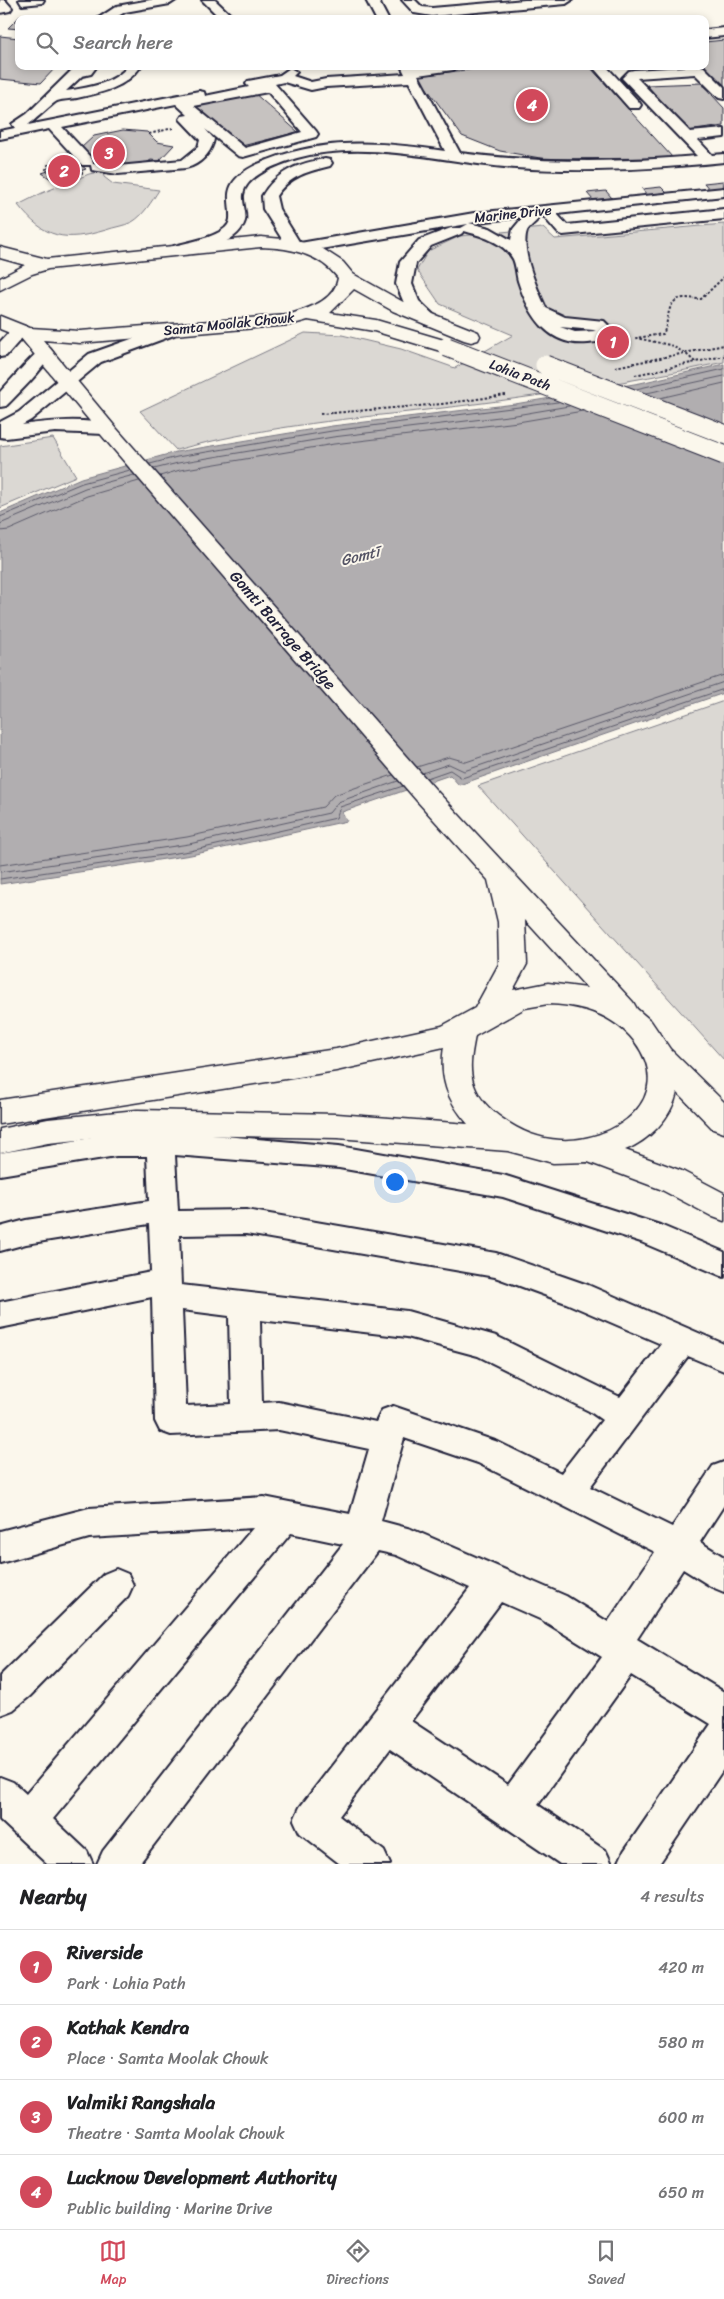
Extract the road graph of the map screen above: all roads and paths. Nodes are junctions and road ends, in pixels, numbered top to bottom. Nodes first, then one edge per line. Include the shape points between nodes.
1 (25, 0) edge
2 (38, 0) edge
3 (170, 0) edge
4 (212, 0) edge
5 (372, 0) edge
6 (408, 0) edge
7 (566, 0) edge
8 (0, 2) edge
9 (0, 9) edge
10 (111, 15) edge
11 (225, 15) edge
12 (380, 15) edge
13 (724, 32) edge
14 (709, 34) edge
15 (87, 70) edge
16 (132, 70) edge
17 (424, 70) edge
18 (602, 70) edge
19 (671, 70) edge
20 (699, 70) edge
21 (286, 72) edge
22 (410, 72) edge
23 (272, 87) joint
24 (724, 96) edge
25 (53, 97) junction
26 (165, 102) junction
27 (646, 118) dead end
28 (52, 124) junction
29 (22, 127) junction
30 (0, 128) edge
31 (724, 133) edge
32 (0, 135) edge
33 (687, 137) junction
34 (672, 147) dead end
35 (455, 156) junction
36 (724, 158) edge
37 (708, 159) junction
38 (686, 161) junction
39 (724, 170) edge
40 (697, 173) junction
41 (724, 192) edge
42 (724, 201) edge
43 (724, 214) edge
44 (552, 217) junction
45 (530, 219) junction
46 (469, 228) junction
47 (298, 246) junction
48 (180, 249) junction
49 (0, 252) edge
50 (521, 258) junction
51 (47, 264) junction
52 (724, 277) edge
53 (347, 278) junction
54 (0, 285) edge
55 (540, 312) dead end
56 (309, 315) junction
57 (431, 320) junction
58 (12, 329) edge
59 (168, 331) junction
60 (489, 343) dead end
61 (724, 345) edge
62 (0, 352) edge
63 (44, 353) junction
64 (685, 353) junction
65 (526, 357) dead end
66 (695, 362) dead end
67 (609, 368) dead end
68 (68, 380) junction
69 (0, 402) edge
70 (0, 429) edge
71 (105, 429) junction
72 (0, 434) edge
73 (724, 434) edge
74 (724, 455) edge
75 (500, 877) junction
76 (486, 1014) junction
77 (639, 1027) junction
78 (462, 1030) junction
79 (660, 1057) junction
80 (0, 1112) edge
81 (724, 1121) edge
82 (509, 1139) junction
83 (0, 1141) edge
84 (161, 1144) junction
85 (590, 1150) junction
86 (0, 1164) edge
87 (724, 1208) edge
88 (164, 1217) junction
89 (0, 1239) edge
90 (724, 1265) edge
91 (166, 1289) junction
92 (244, 1305) junction
93 (0, 1315) edge
94 (682, 1340) junction
95 (724, 1358) edge
96 (624, 1416) junction
97 (246, 1417) junction
98 (387, 1439) junction
99 (724, 1477) edge
100 (566, 1492) junction
101 (284, 1516) junction
102 (366, 1533) junction
103 (0, 1547) edge
104 (678, 1547) junction
105 (724, 1576) edge
106 (495, 1582) junction
107 (116, 1585) dead end
108 (620, 1648) junction
109 (0, 1697) edge
110 (724, 1712) edge
111 (386, 1725) junction
112 (724, 1736) edge
113 (0, 1795) edge
114 (512, 1810) junction
115 (28, 1821) junction
116 (74, 1864) edge
117 (116, 1864) edge
118 (371, 1864) edge
119 (594, 1864) edge
120 (637, 1864) edge

1 - 2 street
3 - 10 street via 121,9
4 - 11 street
5 - 12 street
6 - 7 street via 418,10 432,12
8 - 9 street via 6,8
13 - 14 street
15 - 25 street via 77,73
16 - 25 street via 113,84
17 - 22 street
18 - 27 street
19 - 33 street via 634,74 629,78
20 - 24 street
21 - 22 street via 311,86
21 - 26 street
21 - 29 street
22 - 35 street
23 - 23 street via 311,134 244,153 183,104
25 - 29 street
26 - 28 street
26 - 28 street via 193,123 207,139 205,149 186,164 118,170 92,164
28 - 29 street
29 - 30 street
29 - 32 street
31 - 33 street
33 - 37 street
34 - 38 street
35 - 38 street via 557,166
35 - 48 street via 357,147 286,156 240,183 235,194 238,220 228,234
36 - 37 street
37 - 38 street
38 - 40 street
39 - 40 street
40 - 47 street via 591,177 525,175 389,161 321,164 286,177 269,196 272,209
41 - 47 street, Marine Drive via 474,218
42 - 44 street, Marine Drive
43 - 44 street via 563,230
44 - 45 street, Marine Drive
45 - 46 street, Marine Drive
45 - 50 street via 519,234
46 - 50 street via 500,238
46 - 57 street, Marine Drive via 425,243 408,262 404,284 412,304
47 - 48 main road via 246,243
47 - 53 main road via 328,258
48 - 51 main road
49 - 51 main road
50 - 55 street
51 - 54 main road via 26,270
52 - 64 path via 701,299 679,299 673,304 664,334 636,338 670,345
53 - 56 main road, Samta Moolak Chowk via 345,290 335,301
53 - 57 main road, Lohia Path via 399,307
56 - 59 main road, Samta Moolak Chowk
56 - 74 main road, Lohia Path, bridge via 376,326 447,347
57 - 60 main road, Lohia Path
58 - 59 main road, Samta Moolak Chowk via 80,337
58 - 62 street
58 - 63 main road, Gomti Barrage Bridge
59 - 68 street via 95,358
61 - 64 path
63 - 68 main road, Gomti Barrage Bridge
63 - 69 street
64 - 66 path
64 - 67 path
65 - 73 main road, Lohia Path, bridge
68 - 70 street via 25,416
68 - 71 main road, Gomti Barrage Bridge
71 - 72 street via 70,425 34,427
71 - 75 main road, Gomti Barrage Bridge
75 - 76 main road via 512,922 513,964
75 - 77 main road, Gomti Barrage Bridge
76 - 77 main road via 508,1002 535,995 563,994 617,1011
76 - 78 main road
77 - 79 main road
78 - 80 main road via 349,1058
78 - 82 main road via 457,1061 458,1083 468,1104 485,1123
79 - 81 main road
79 - 85 main road via 664,1081 658,1105 643,1126 620,1141
82 - 83 main road via 337,1126 137,1122 48,1131
82 - 85 main road via 562,1152
84 - 86 street via 116,1145
84 - 88 street
84 - 90 street via 339,1157 502,1186 650,1233
85 - 87 main road via 671,1180
88 - 89 street via 26,1232
88 - 91 street
88 - 94 street via 246,1222 496,1265 577,1294
91 - 92 street
91 - 93 street
91 - 97 street via 171,1421
92 - 96 street via 408,1324 485,1345
92 - 97 street
94 - 95 street
94 - 96 street
96 - 100 street
97 - 98 street via 279,1416
98 - 100 street via 393,1420 487,1452
98 - 102 street
99 - 104 street
100 - 104 street
101 - 102 street
101 - 103 street via 264,1512 89,1523
101 - 115 street
102 - 106 street via 400,1540
102 - 117 street
104 - 105 street
104 - 108 street
106 - 108 street via 554,1608
106 - 111 street
107 - 109 street via 18,1684
108 - 110 street
108 - 114 street
111 - 114 street
111 - 118 street via 313,1820
112 - 120 street
113 - 115 street
114 - 119 street
115 - 116 street

